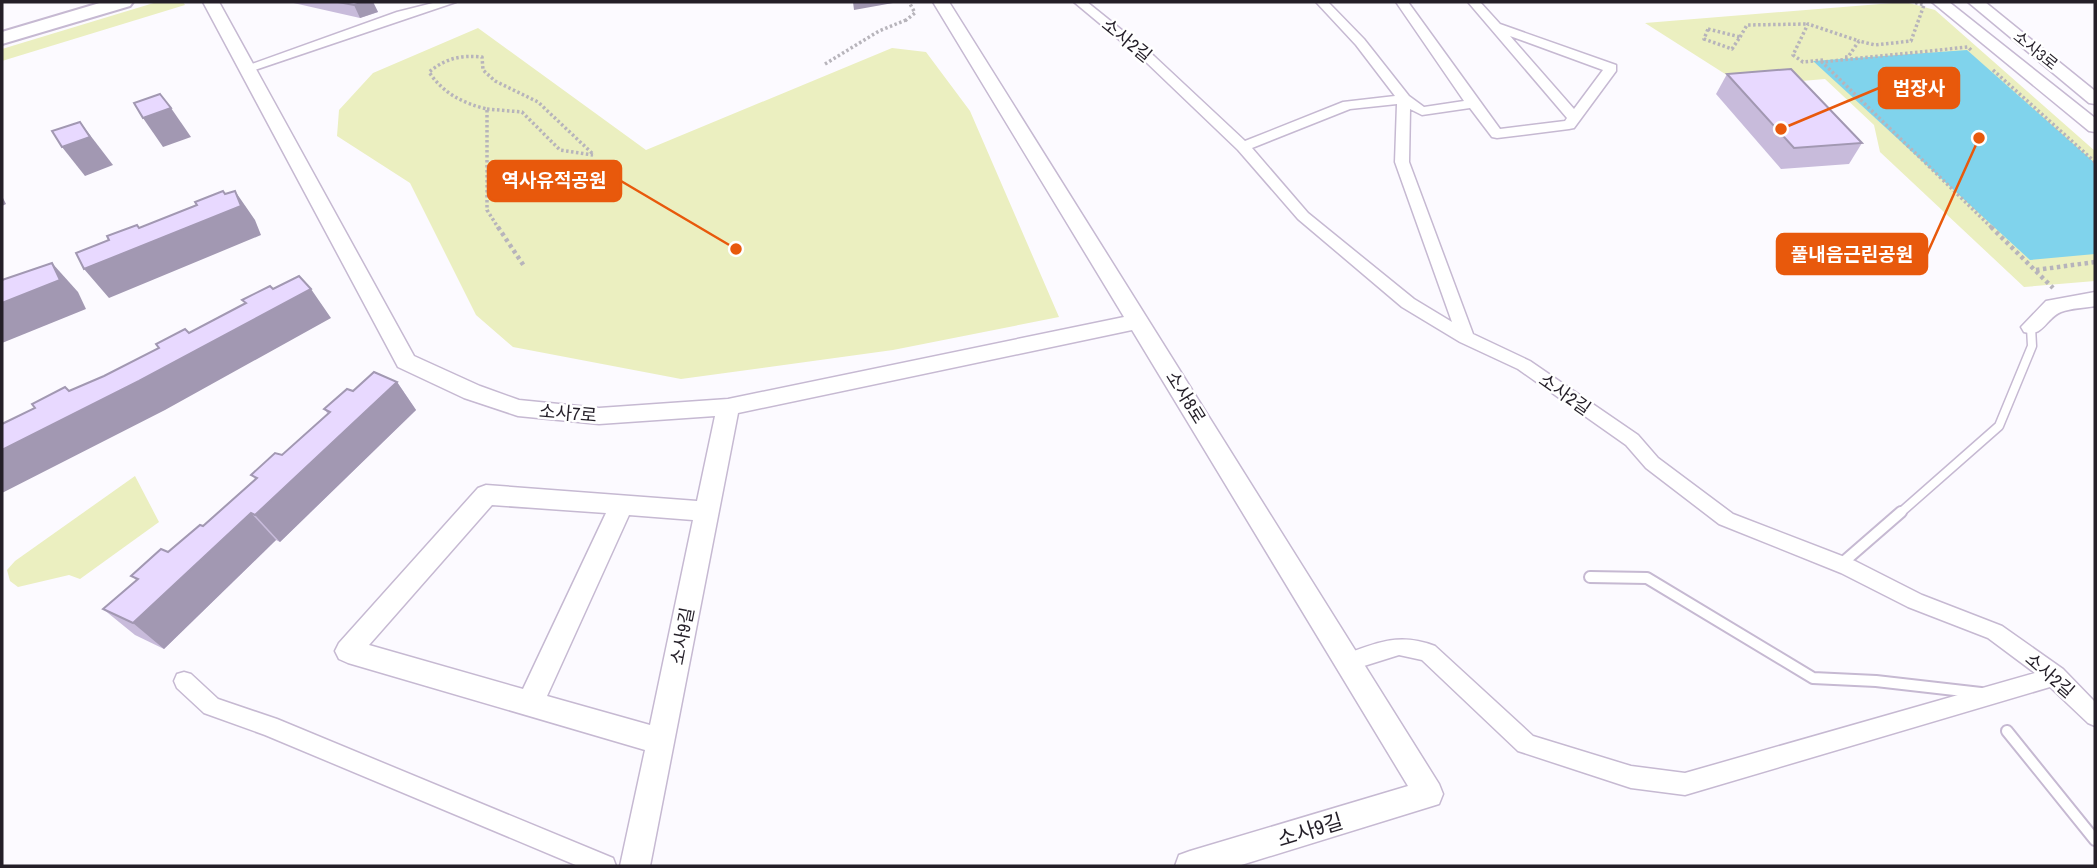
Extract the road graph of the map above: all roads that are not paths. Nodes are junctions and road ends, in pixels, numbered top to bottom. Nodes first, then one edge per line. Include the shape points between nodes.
1 (83, 2) edge
2 (123, 2) edge
3 (211, 2) edge
4 (390, 2) edge
5 (450, 2) edge
6 (941, 2) edge
7 (1080, 2) edge
8 (1322, 2) edge
9 (1402, 2) edge
10 (1474, 2) edge
11 (1940, 2) edge
12 (1976, 2) edge
13 (401, 15) junction
14 (2, 26) edge
15 (1496, 27) junction
16 (2, 38) edge
17 (247, 68) junction
18 (1404, 99) junction
19 (2095, 99) edge
20 (1473, 104) junction
21 (1574, 118) junction
22 (2095, 127) edge
23 (1243, 147) junction
24 (2095, 299) edge
25 (1139, 321) junction
26 (2031, 327) joint
27 (1466, 338) junction
28 (728, 407) junction
29 (622, 505) junction
30 (707, 511) junction
31 (1840, 565) junction
32 (1590, 577) dead end
33 (1348, 662) junction
34 (2056, 676) junction
35 (184, 681) dead end
36 (1997, 695) junction
37 (530, 704) junction
38 (2095, 716) edge
39 (2007, 731) dead end
40 (660, 741) junction
41 (1429, 794) joint
42 (2095, 840) edge
43 (605, 866) edge
44 (635, 866) edge
45 (1190, 866) edge

1 - 14 main road
2 - 16 main road
3 - 17 street, 소사7로
4 - 13 street
5 - 13 street
6 - 25 street, 소사8로
7 - 23 street, 소사2길 via 1150,59
8 - 18 street
9 - 20 street
10 - 15 street
11 - 22 street
12 - 19 street, 소사3로
13 - 17 street
15 - 21 street
15 - 21 street via 1611,68
17 - 28 street, 소사7로 via 406,361 518,408 599,416
18 - 20 street via 1422,111
18 - 23 street via 1348,105
18 - 27 street via 1402,162
20 - 21 street via 1497,134 1569,125
23 - 27 street, 소사2길 via 1303,216 1408,303
24 - 26 street via 2053,306
25 - 28 street, 소사7로
25 - 33 street, 소사8로
26 - 31 lane via 2032,346 1999,426
27 - 31 street, 소사2길 via 1524,365 1632,440 1652,463 1726,519
28 - 30 street, 소사9길
29 - 30 street
29 - 37 street
29 - 37 street via 486,495 348,651
30 - 40 street, 소사9길
31 - 34 street, 소사2길 via 1995,632
32 - 36 lane via 1647,579 1813,678
33 - 36 street via 1399,646 1428,652 1526,744 1631,777 1685,784
33 - 41 street, 소사8로
34 - 36 street
34 - 38 street, 소사2길
35 - 43 street via 211,706
37 - 40 street
39 - 42 lane
40 - 44 street, 소사9길
41 - 45 street, 소사9길

